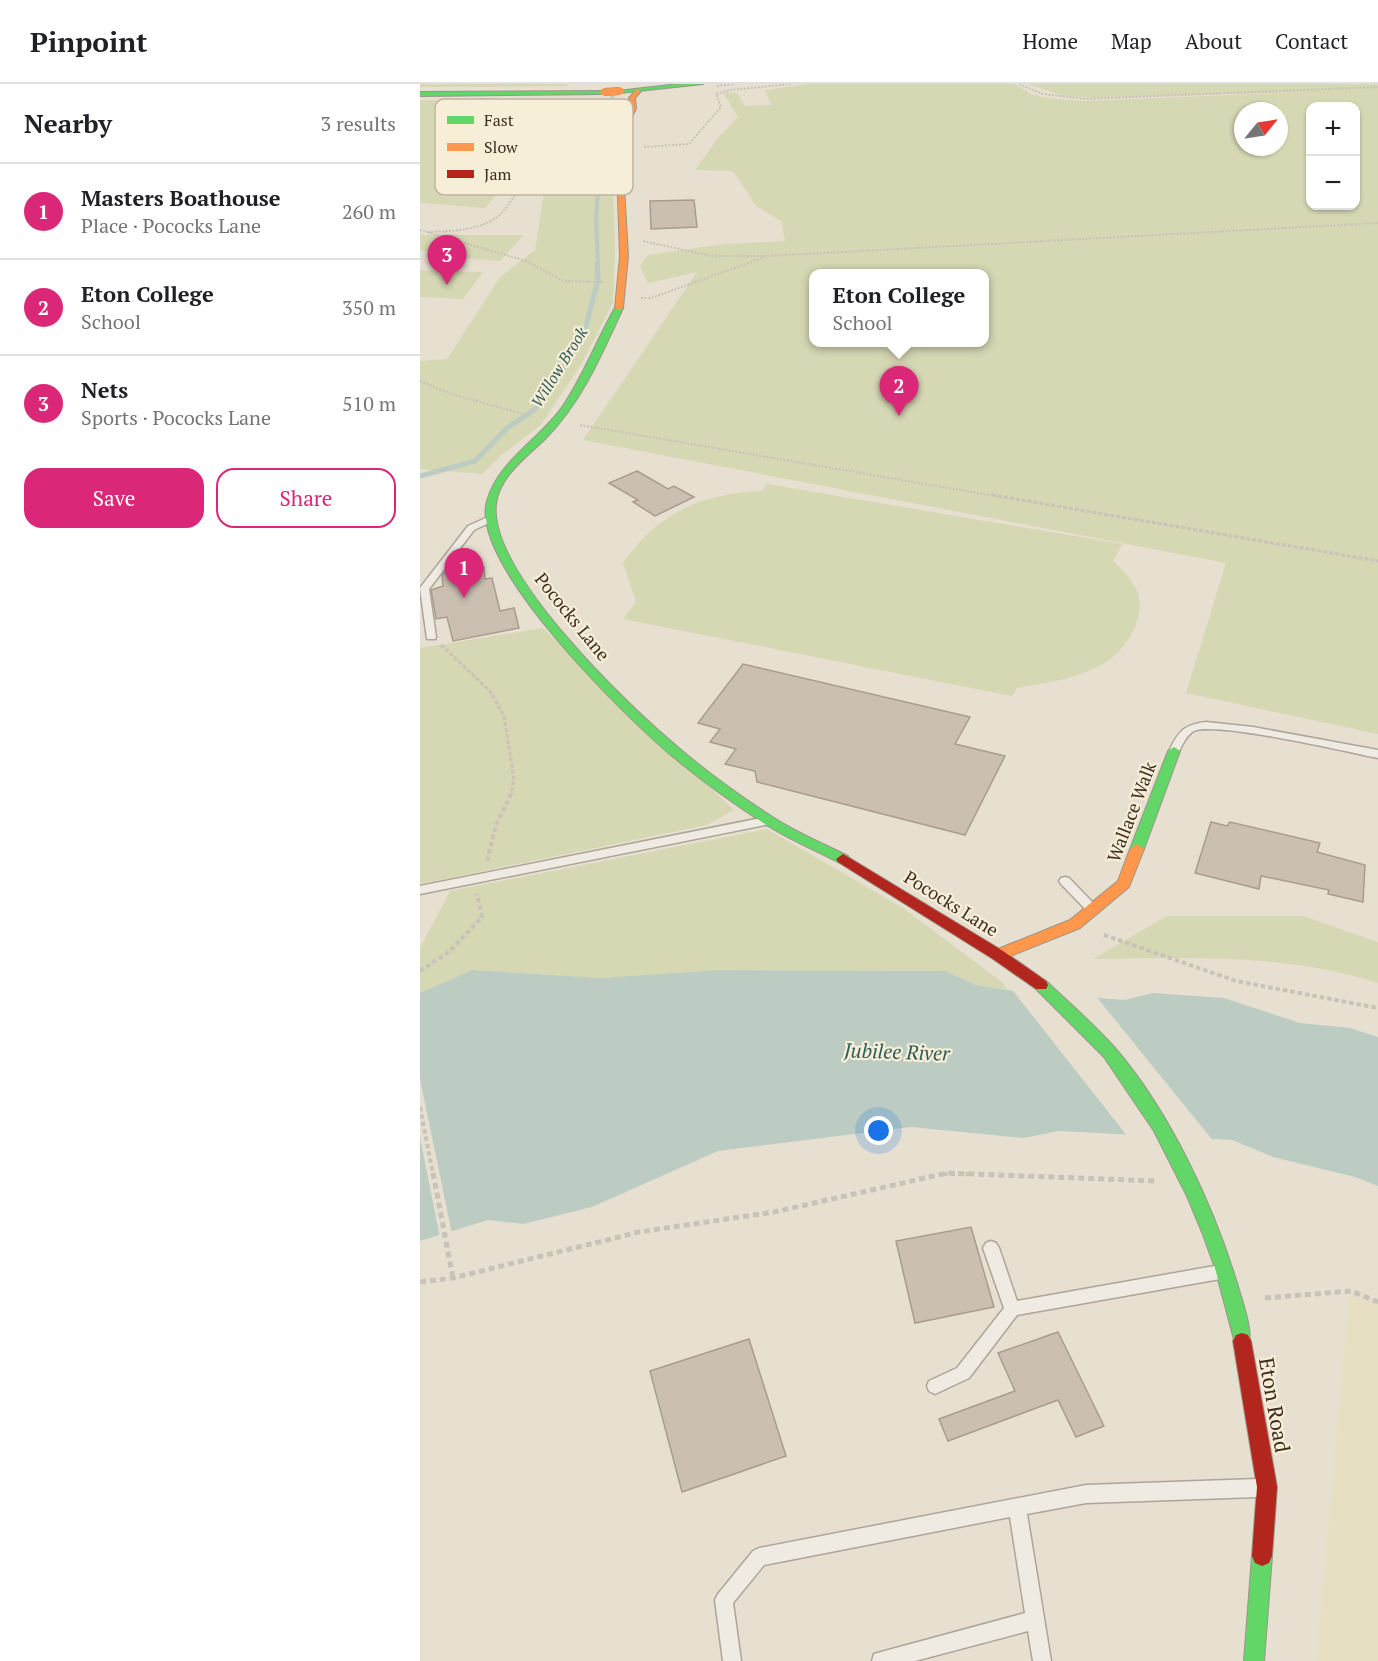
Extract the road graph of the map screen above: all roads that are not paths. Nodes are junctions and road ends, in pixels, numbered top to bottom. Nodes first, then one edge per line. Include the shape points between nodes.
1 (700, 84) edge
2 (638, 91) junction
3 (420, 94) edge
4 (632, 99) edge
5 (621, 195) edge
6 (488, 520) junction
7 (431, 637) road end
8 (1174, 751) joint
9 (1378, 754) edge
10 (768, 820) junction
11 (1065, 881) dead end
12 (420, 890) edge
13 (1093, 910) junction
14 (998, 955) junction
15 (1183, 1165) joint
16 (991, 1248) dead end
17 (1223, 1271) junction
18 (1012, 1309) junction
19 (935, 1386) dead end
20 (1267, 1487) junction
21 (1017, 1508) junction
22 (1033, 1620) junction
23 (732, 1661) edge
24 (881, 1661) edge
25 (1042, 1661) edge
26 (1254, 1661) edge

1 - 2 main road
2 - 3 main road, bridge
2 - 4 main road
5 - 6 main road via 624,256 620,305 587,375 557,421 511,464 491,502
6 - 7 lane via 471,528 424,589
6 - 10 main road, Pococks Lane via 501,554 536,605 587,666 666,744
8 - 9 lane via 1183,734 1196,726 1222,726
8 - 13 main road, Wallace Walk via 1124,885
10 - 12 lane
10 - 14 main road, Pococks Lane via 858,867
11 - 13 lane
13 - 14 main road, Wallace Walk via 1075,924
14 - 15 main road, Pococks Lane via 1041,984 1118,1062
15 - 17 main road, Eton Road
16 - 18 lane
17 - 18 lane
17 - 20 main road, Eton Road via 1235,1300
18 - 19 lane via 963,1373
20 - 21 lane via 1086,1494
20 - 26 main road, Eton Road
21 - 22 lane
21 - 23 lane via 759,1557 724,1600
22 - 24 lane
22 - 25 lane

